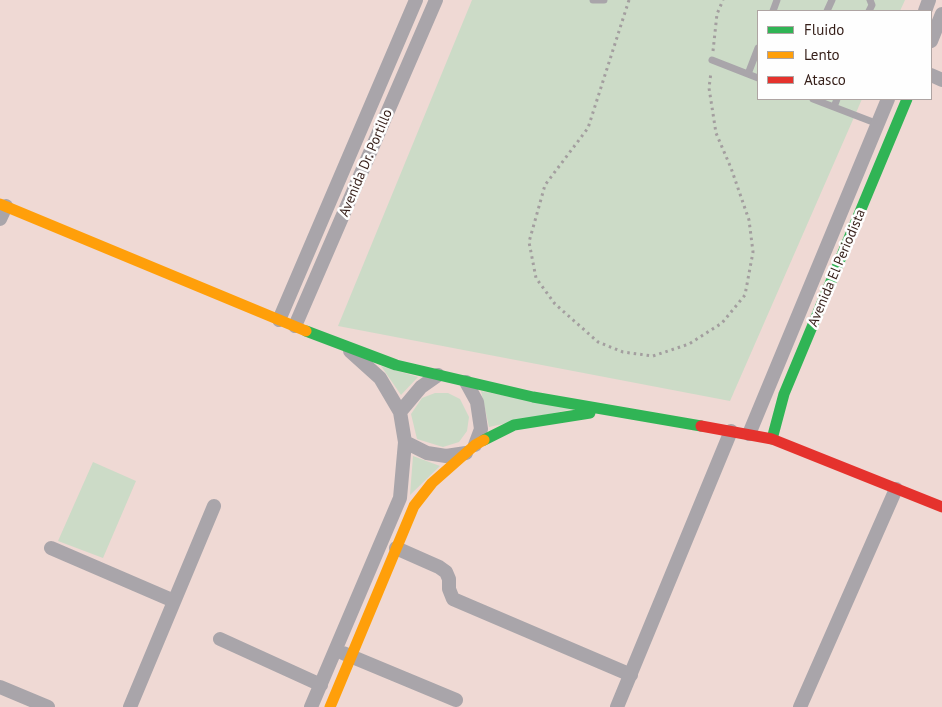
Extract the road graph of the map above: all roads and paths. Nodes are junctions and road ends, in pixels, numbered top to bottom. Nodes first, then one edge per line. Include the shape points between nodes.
1 (416, 0) edge
2 (436, 0) edge
3 (594, 0) edge
4 (604, 0) edge
5 (629, 0) edge
6 (723, 0) edge
7 (942, 14) edge
8 (932, 39) edge
9 (757, 51) edge
10 (712, 60) junction
11 (748, 74) junction
12 (757, 78) edge
13 (816, 100) edge
14 (837, 100) edge
15 (888, 100) edge
16 (907, 100) edge
17 (834, 107) junction
18 (878, 124) junction
19 (3, 205) edge
20 (0, 220) edge
21 (278, 320) junction
22 (295, 326) junction
23 (342, 344) junction
24 (438, 375) junction
25 (466, 382) junction
26 (608, 410) junction
27 (400, 412) junction
28 (731, 432) junction
29 (749, 434) junction
30 (772, 438) junction
31 (405, 442) junction
32 (472, 449) junction
33 (896, 488) junction
34 (214, 506) dead end
35 (942, 507) edge
36 (51, 548) dead end
37 (396, 548) junction
38 (174, 601) junction
39 (220, 639) dead end
40 (335, 650) junction
41 (351, 656) junction
42 (631, 675) junction
43 (321, 685) junction
44 (0, 687) edge
45 (456, 700) dead end
46 (48, 707) edge
47 (130, 707) edge
48 (311, 707) edge
49 (330, 707) edge
50 (618, 707) edge
51 (800, 707) edge

1 - 21 street, Avenida Dr. Portillo
2 - 22 street, Avenida Dr. Portillo
3 - 4 lane
5 - 10 path via 588,128 545,185 529,242 536,278 555,304 598,342 623,352 653,356 689,344 722,323 744,295 752,252 748,220 716,133 709,88
6 - 10 path via 717,14
7 - 8 street
9 - 11 lane
10 - 11 lane
11 - 12 lane
13 - 17 lane
14 - 17 lane
15 - 18 street
16 - 30 street, Avenida El Periodista via 784,394
17 - 18 lane
18 - 29 street
19 - 20 street
19 - 21 street
21 - 22 street
22 - 23 street
23 - 24 street via 396,365
23 - 27 street via 380,378
24 - 25 street
24 - 27 street via 421,387
25 - 26 street
25 - 32 street via 477,402 481,429
26 - 28 street
26 - 32 street via 514,425
27 - 31 street
28 - 29 street
28 - 42 street
29 - 30 street
30 - 33 street
31 - 32 street via 427,453 446,456
31 - 40 street via 400,498
32 - 37 street via 432,483 414,506
33 - 35 street
33 - 51 street
34 - 38 street
36 - 38 street
37 - 41 street
37 - 42 street via 446,572 453,599
38 - 47 street
39 - 43 street
40 - 41 street
40 - 43 street
41 - 45 street
41 - 49 street
42 - 50 street
43 - 48 street
44 - 46 street

